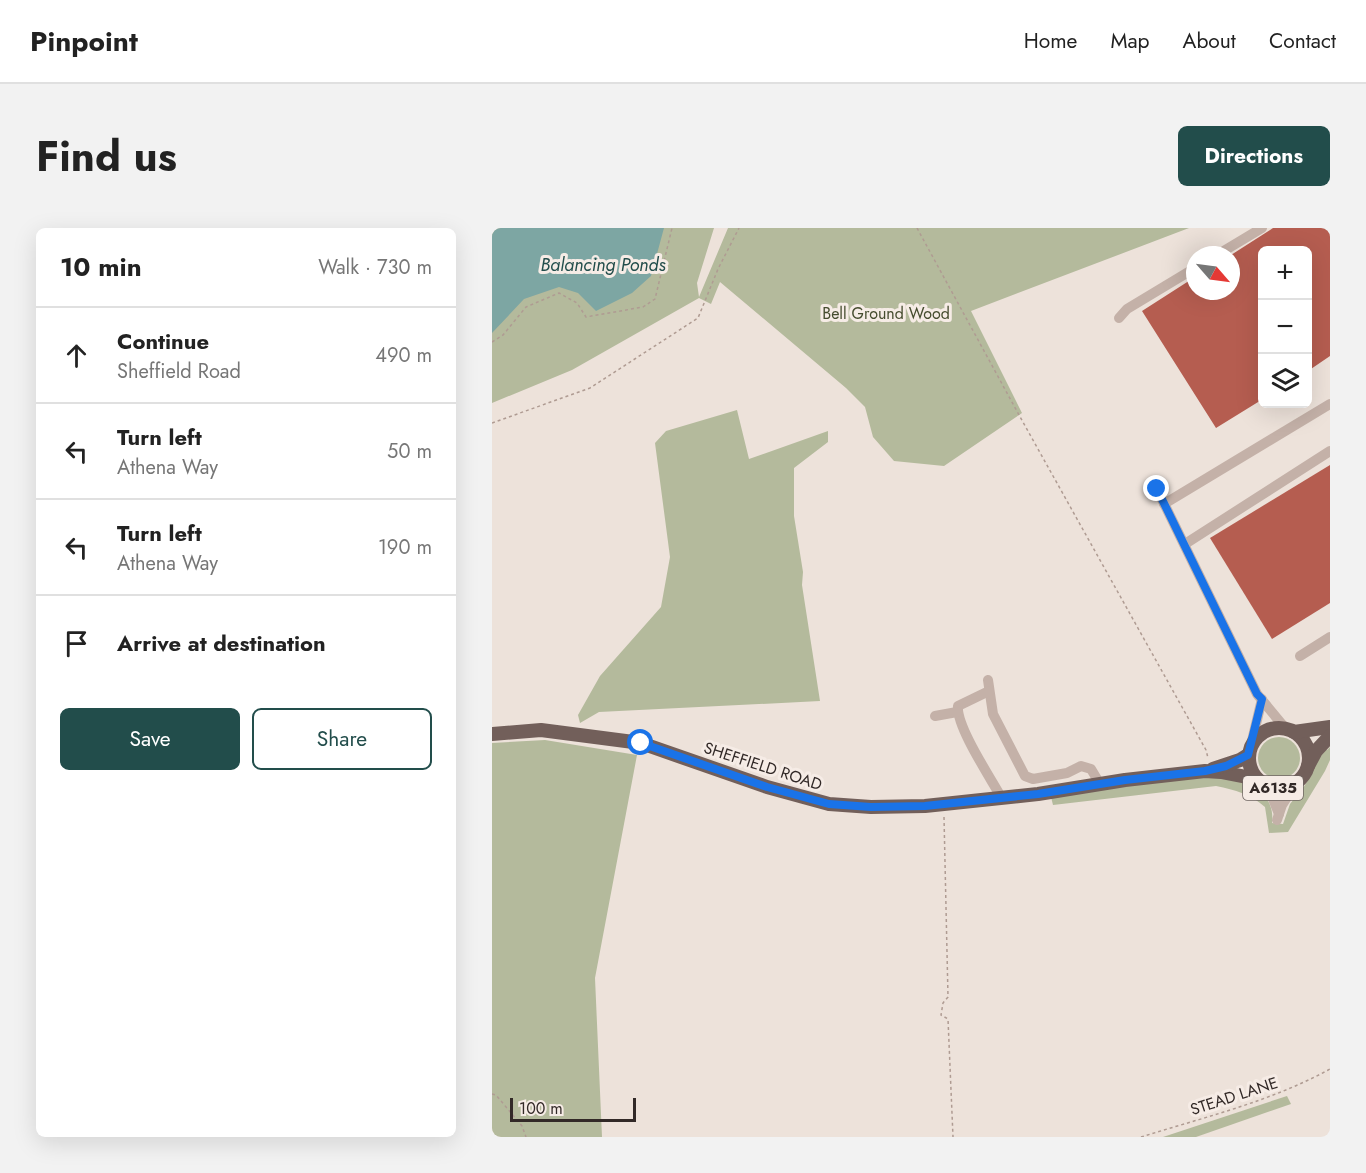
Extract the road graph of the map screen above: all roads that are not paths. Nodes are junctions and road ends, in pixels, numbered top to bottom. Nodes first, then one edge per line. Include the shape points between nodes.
1 (1262, 228) edge
2 (1232, 246) edge
3 (1186, 273) edge
4 (1119, 318) dead end
5 (1330, 404) edge
6 (1330, 451) edge
7 (1157, 489) dead end
8 (1164, 504) junction
9 (1185, 544) junction
10 (1330, 637) edge
11 (1300, 656) dead end
12 (1262, 699) junction
13 (957, 712) junction
14 (935, 716) dead end
15 (1330, 727) edge
16 (1289, 730) junction
17 (492, 734) edge
18 (1330, 736) edge
19 (1250, 750) junction
20 (1308, 766) junction
21 (1208, 771) junction
22 (1261, 782) junction
23 (1296, 783) junction
24 (1100, 784) junction
25 (1001, 797) junction

1 - 2 street
3 - 4 street via 1127,309
5 - 8 street
6 - 9 street
7 - 8 street
8 - 9 street
9 - 12 street
10 - 11 street
12 - 16 street
12 - 19 street
13 - 14 street
13 - 24 street via 958,706 988,686 993,714 1025,776 1033,779 1067,773 1081,766 1095,773
13 - 25 street
15 - 16 main road, A6135
16 - 19 main road, A6135 via 1265,731
16 - 20 main road, A6135 via 1302,738 1307,747
17 - 25 main road, SHEFFIELD ROAD / A6135 via 541,730 641,743 829,804 871,807
18 - 20 main road, A6135
19 - 21 main road, SHEFFIELD ROAD / A6135 via 1233,763
19 - 22 main road, A6135 via 1249,765
20 - 23 main road, A6135
21 - 22 main road, SHEFFIELD ROAD / A6135
21 - 24 main road, SHEFFIELD ROAD / A6135
22 - 23 main road, A6135 via 1280,788
22 - 23 street via 1273,799 1278,817
24 - 25 main road, SHEFFIELD ROAD / A6135

